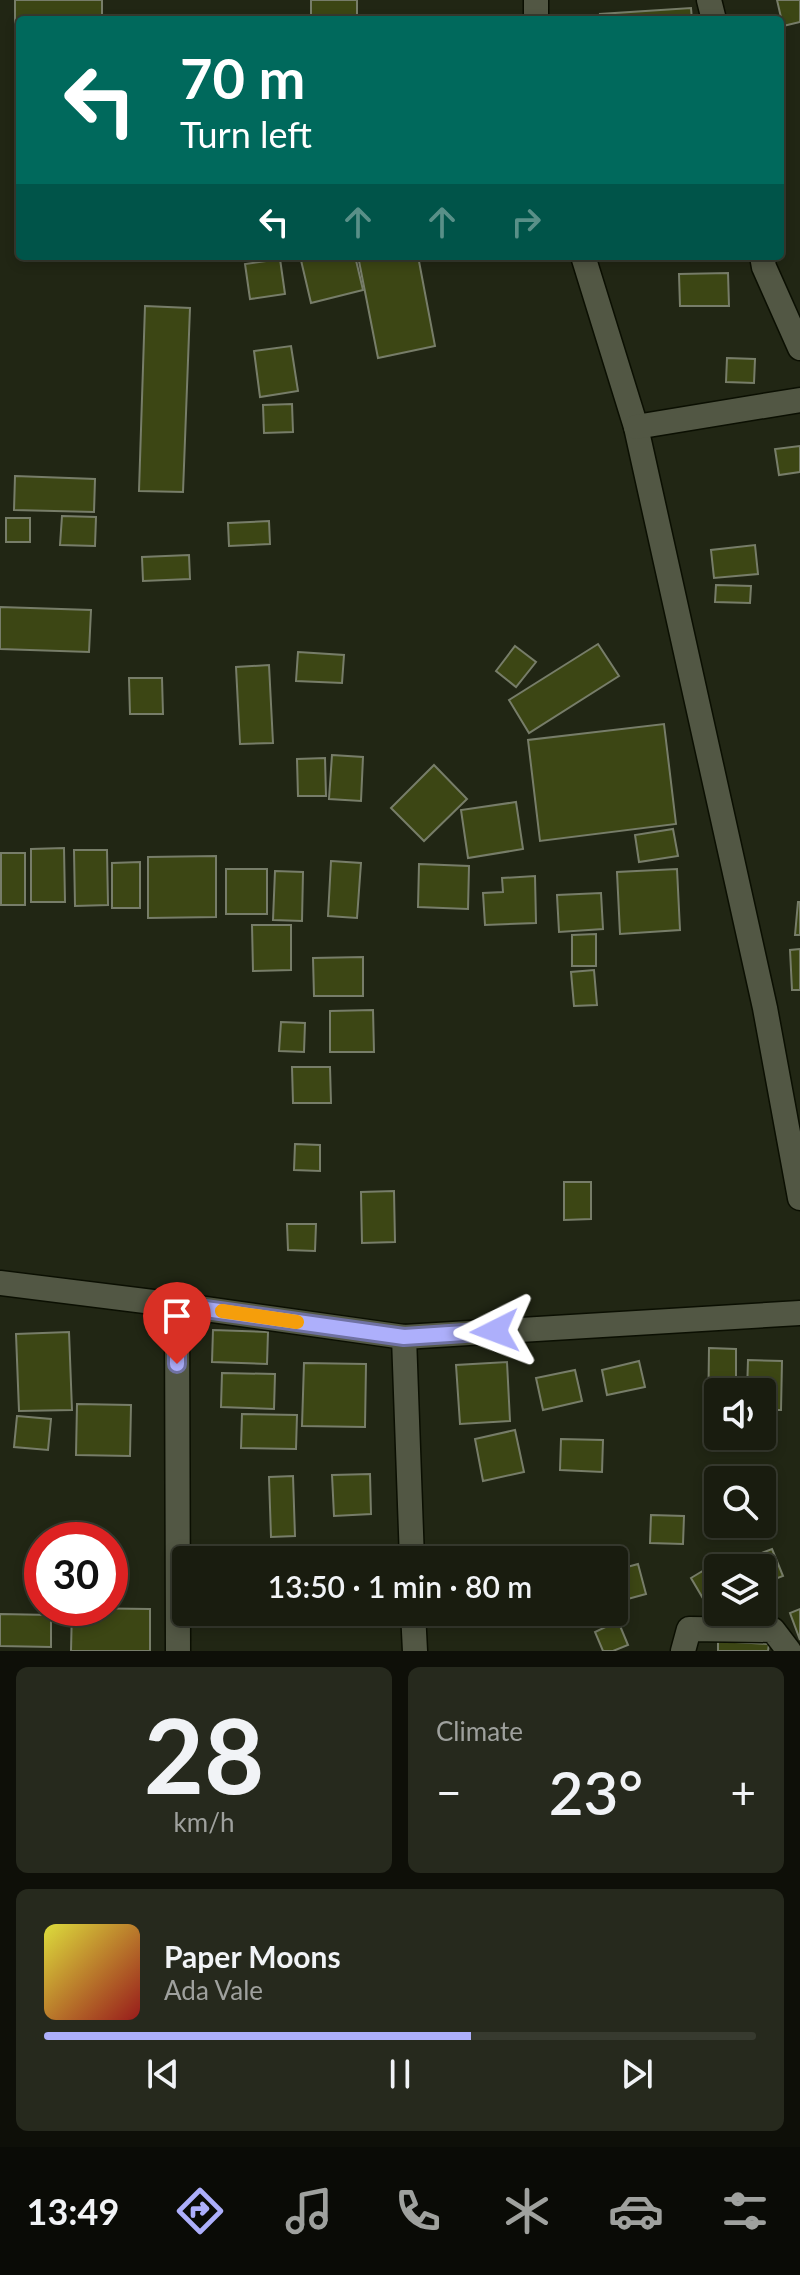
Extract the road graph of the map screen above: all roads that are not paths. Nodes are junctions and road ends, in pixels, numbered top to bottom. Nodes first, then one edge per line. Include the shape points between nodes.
1 (584, 260) edge
2 (763, 260) edge
3 (800, 348) edge
4 (800, 400) edge
5 (636, 427) junction
6 (800, 1198) edge
7 (0, 1283) edge
8 (177, 1305) junction
9 (800, 1313) edge
10 (404, 1337) junction
11 (411, 1546) edge
12 (414, 1626) edge
13 (178, 1651) edge
14 (415, 1651) edge
15 (683, 1651) edge
16 (789, 1651) edge

1 - 5 street
2 - 3 street
4 - 5 street
5 - 6 street via 765,1008
7 - 8 street
8 - 10 street
8 - 13 street
9 - 10 street
10 - 11 street
12 - 14 street
15 - 16 street via 689,1629 773,1630

